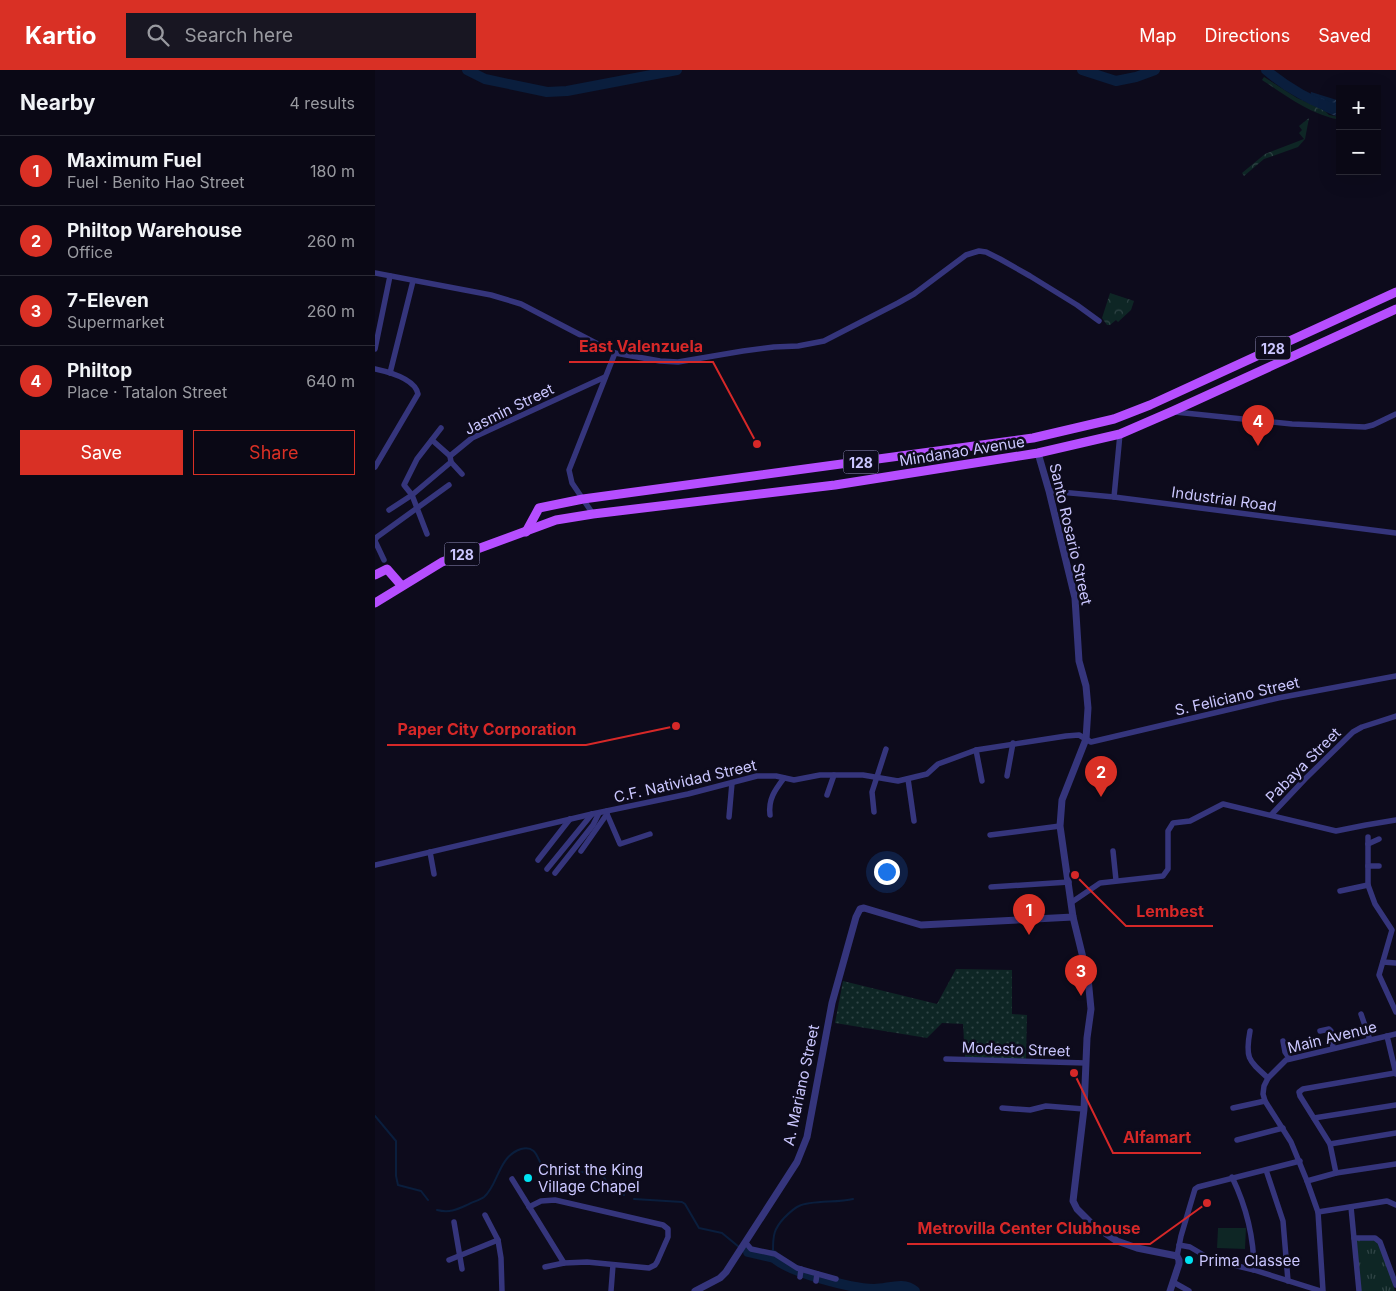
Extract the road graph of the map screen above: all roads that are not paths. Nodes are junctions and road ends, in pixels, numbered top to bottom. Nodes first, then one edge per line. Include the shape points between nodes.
1 (375, 273) edge
2 (390, 276) junction
3 (413, 281) junction
4 (1396, 292) edge
5 (1396, 309) edge
6 (1099, 321) dead end
7 (375, 349) edge
8 (615, 353) junction
9 (375, 369) edge
10 (390, 373) junction
11 (605, 376) junction
12 (1173, 411) junction
13 (1396, 414) edge
14 (441, 428) dead end
15 (1120, 434) junction
16 (432, 440) junction
17 (1038, 453) junction
18 (451, 459) junction
19 (881, 460) junction
20 (375, 467) edge
21 (462, 474) dead end
22 (884, 477) junction
23 (449, 485) dead end
24 (675, 487) junction
25 (1049, 491) junction
26 (412, 494) junction
27 (1114, 497) junction
28 (583, 499) junction
29 (677, 504) junction
30 (417, 509) junction
31 (389, 510) dead end
32 (593, 514) junction
33 (526, 532) junction
34 (1396, 533) edge
35 (427, 534) dead end
36 (375, 540) edge
37 (385, 565) junction
38 (375, 575) edge
39 (401, 585) junction
40 (375, 603) edge
41 (1396, 676) edge
42 (1396, 716) edge
43 (1086, 739) junction
44 (1013, 743) junction
45 (886, 749) dead end
46 (976, 750) junction
47 (834, 775) junction
48 (1007, 776) dead end
49 (784, 778) junction
50 (875, 778) junction
51 (907, 779) junction
52 (982, 781) dead end
53 (732, 783) junction
54 (827, 795) dead end
55 (874, 812) dead end
56 (595, 813) junction
57 (607, 813) junction
58 (770, 814) dead end
59 (1271, 815) junction
60 (729, 816) dead end
61 (570, 819) junction
62 (1396, 820) edge
63 (913, 821) dead end
64 (1060, 826) junction
65 (651, 834) dead end
66 (990, 835) dead end
67 (1379, 839) dead end
68 (581, 851) dead end
69 (1113, 851) dead end
70 (430, 852) junction
71 (538, 860) dead end
72 (375, 865) edge
73 (1368, 866) junction
74 (1379, 866) dead end
75 (547, 869) dead end
76 (555, 873) dead end
77 (434, 874) dead end
78 (1116, 880) junction
79 (1069, 882) junction
80 (1369, 885) junction
81 (991, 887) dead end
82 (1341, 891) dead end
83 (1072, 902) junction
84 (1073, 917) junction
85 (1383, 962) junction
86 (1396, 962) edge
87 (1396, 1012) edge
88 (1361, 1014) dead end
89 (1320, 1030) dead end
90 (1250, 1031) dead end
91 (1396, 1034) edge
92 (1387, 1036) junction
93 (1370, 1040) junction
94 (1283, 1041) dead end
95 (1333, 1048) junction
96 (1289, 1058) junction
97 (946, 1059) dead end
98 (1086, 1064) junction
99 (1396, 1073) edge
100 (1268, 1078) junction
101 (1265, 1101) junction
102 (1396, 1105) edge
103 (1002, 1108) dead end
104 (1233, 1108) dead end
105 (1084, 1109) junction
106 (1314, 1118) junction
107 (1283, 1128) junction
108 (1396, 1133) edge
109 (1237, 1140) dead end
110 (1330, 1144) junction
111 (1300, 1161) junction
112 (1396, 1164) edge
113 (1266, 1170) junction
114 (1336, 1173) junction
115 (1232, 1178) junction
116 (512, 1179) dead end
117 (1307, 1181) junction
118 (1396, 1205) edge
119 (529, 1207) junction
120 (1351, 1207) junction
121 (1318, 1212) junction
122 (485, 1215) dead end
123 (454, 1222) dead end
124 (1354, 1238) junction
125 (498, 1240) junction
126 (1179, 1245) junction
127 (744, 1246) junction
128 (459, 1256) junction
129 (1177, 1256) junction
130 (449, 1260) dead end
131 (564, 1263) junction
132 (613, 1265) junction
133 (545, 1267) dead end
134 (462, 1269) dead end
135 (1255, 1270) junction
136 (835, 1279) dead end
137 (1288, 1281) junction
138 (1173, 1282) junction
139 (1396, 1285) edge
140 (502, 1291) edge
141 (611, 1291) edge
142 (695, 1291) edge
143 (1170, 1291) edge
144 (1189, 1291) edge
145 (1322, 1291) edge
146 (1359, 1291) edge

1 - 2 street
2 - 3 street
2 - 7 street
3 - 8 street via 491,295 521,304
3 - 10 street
4 - 19 main road, Mindanao Avenue / 128 via 1114,419 1033,438
5 - 12 main road, Mindanao Avenue / 128
6 - 8 street via 1030,276 979,251 966,255 914,294 824,341 677,362
8 - 11 street
9 - 10 street
10 - 20 street via 413,384 418,394
11 - 18 street, Jasmin Street via 473,438
11 - 28 street via 569,470 572,483
12 - 13 street via 1292,424 1365,427
12 - 15 main road, Mindanao Avenue / 128
14 - 16 street
15 - 17 main road, Mindanao Avenue / 128
15 - 27 street
16 - 18 street
16 - 26 street via 417,459 404,485
17 - 22 main road, Mindanao Avenue / 128
17 - 25 street, Santo Rosario Street
18 - 21 street
18 - 26 street, Jasmin Street
19 - 22 main road
19 - 24 main road, Mindanao Avenue / 128
22 - 29 main road, Mindanao Avenue / 128
23 - 30 street
24 - 28 main road, Mindanao Avenue / 128
24 - 29 main road
25 - 27 street, Industrial Road
25 - 43 street, Santo Rosario Street via 1075,598 1079,661 1088,708
26 - 30 street
26 - 31 street, Jasmin Street
27 - 34 street, Industrial Road
28 - 32 street
28 - 33 main road, Mindanao Avenue / 128 via 539,508
29 - 32 main road, Mindanao Avenue / 128
30 - 35 street
30 - 36 street
32 - 33 main road, Mindanao Avenue / 128 via 556,520
33 - 39 main road, Mindanao Avenue / 128 via 441,562
36 - 37 street
37 - 38 main road
37 - 39 main road
39 - 40 main road, Mindanao Avenue / 128
41 - 43 street, S. Feliciano Street via 1278,698 1091,742
42 - 59 street, Pabaya Street via 1353,732
43 - 44 street, C.F. Natividad Street via 1079,735
43 - 64 street, Santo Rosario Street via 1062,800
44 - 46 street, C.F. Natividad Street
44 - 48 street
45 - 50 street
46 - 51 street, C.F. Natividad Street via 938,764 927,774
46 - 52 street
47 - 49 street, C.F. Natividad Street via 794,780
47 - 50 street, C.F. Natividad Street
47 - 54 street
49 - 53 street, C.F. Natividad Street via 767,775
49 - 58 street via 772,795
50 - 51 street, C.F. Natividad Street
50 - 55 street via 871,794
51 - 63 street
53 - 57 street, C.F. Natividad Street
53 - 60 street
56 - 57 street, C.F. Natividad Street
56 - 61 street, C.F. Natividad Street
56 - 75 street
56 - 76 street via 593,825
57 - 65 street via 620,844
57 - 68 street
59 - 62 street via 1336,831
59 - 78 street, Pabaya Street via 1225,804 1190,821 1173,823 1168,831 1167,873
61 - 70 street, C.F. Natividad Street
61 - 71 street
64 - 66 street
64 - 79 street, Santo Rosario Street
67 - 73 street, Main Avenue via 1368,841
69 - 78 street
70 - 72 street, C.F. Natividad Street
70 - 77 street
73 - 74 street
73 - 80 street, Main Avenue
78 - 83 street, Pabaya Street via 1100,883
79 - 81 street
79 - 83 street, Santo Rosario Street
80 - 82 street
80 - 85 street, Main Avenue via 1375,904 1392,930
83 - 84 street, Santo Rosario Street
84 - 98 street, Santo Rosario Street via 1090,996
84 - 127 street, A. Mariano Street via 921,925 860,909 832,1003 807,1137 797,1162
85 - 86 street
85 - 87 street, Main Avenue via 1379,975
88 - 93 street
89 - 95 street via 1331,1031
90 - 100 street via 1248,1056
91 - 92 street, Main Avenue
92 - 93 street, Main Avenue
92 - 99 street
93 - 95 street, Main Avenue
94 - 96 street
95 - 96 street, Main Avenue
96 - 100 street, Main Avenue
97 - 98 street, Modesto Street
98 - 105 street, Santo Rosario Street
99 - 106 street via 1301,1090 1300,1096
100 - 101 street via 1264,1086
101 - 104 street
101 - 107 street
102 - 106 street
103 - 105 street via 1033,1110 1046,1106
105 - 129 street, Santo Rosario Street via 1074,1204 1093,1225 1117,1241
106 - 110 street
107 - 109 street
107 - 111 street
108 - 110 street
110 - 114 street
111 - 113 street
111 - 117 street
112 - 114 street
113 - 115 street
113 - 137 street via 1283,1221
114 - 117 street
115 - 126 street via 1195,1189
115 - 135 street via 1250,1224
116 - 119 street
117 - 121 street
118 - 120 street via 1387,1202
119 - 131 street
119 - 132 street via 541,1201 555,1200 666,1226 668,1237 652,1267
120 - 121 street
120 - 124 street
121 - 145 street
122 - 125 street
123 - 128 street
124 - 139 street via 1369,1237 1380,1242
124 - 146 street
125 - 128 street
125 - 140 street
126 - 129 street
126 - 135 street via 1190,1247 1212,1260
127 - 136 street via 775,1254 800,1272 825,1280
127 - 142 street, A. Mariano Street via 720,1278
128 - 130 street
128 - 134 street
129 - 138 street via 1179,1264
131 - 132 street
131 - 133 street
132 - 141 street
135 - 137 street
137 - 145 street
138 - 143 street
138 - 144 street

